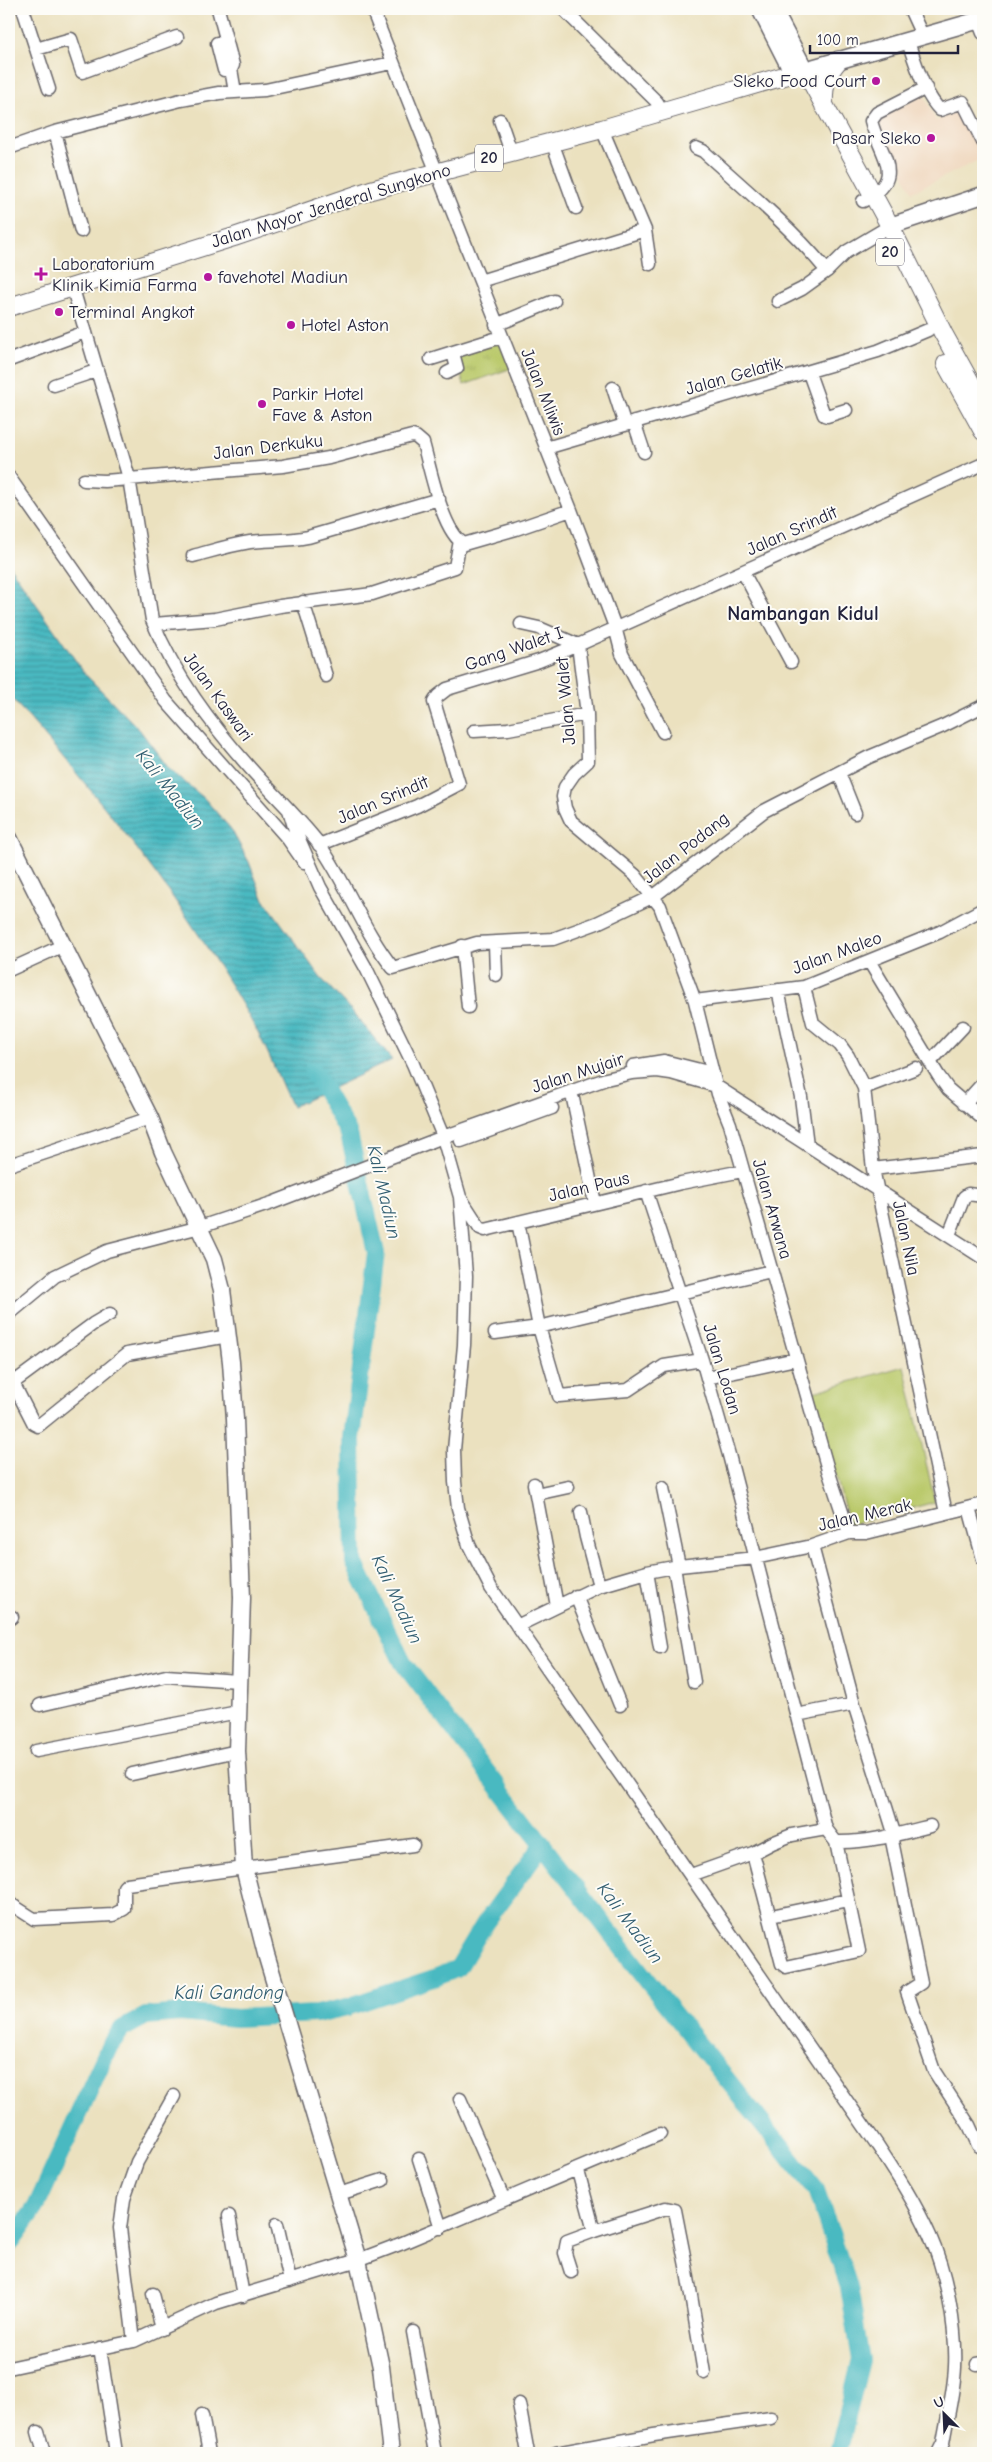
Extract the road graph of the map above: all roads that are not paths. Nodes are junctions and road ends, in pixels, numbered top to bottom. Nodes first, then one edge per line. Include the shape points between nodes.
1 (23, 9) edge
2 (218, 9) edge
3 (372, 9) edge
4 (563, 9) edge
5 (760, 9) edge
6 (773, 9) edge
7 (910, 9) edge
8 (981, 24) edge
9 (177, 37) dead end
10 (915, 38) junction
11 (217, 43) dead end
12 (36, 49) junction
13 (839, 60) junction
14 (392, 63) junction
15 (231, 69) junction
16 (799, 72) junction
17 (926, 88) junction
18 (49, 89) dead end
19 (235, 92) junction
20 (824, 106) junction
21 (662, 110) junction
22 (500, 120) dead end
23 (602, 129) junction
24 (55, 132) junction
25 (552, 142) junction
26 (983, 142) edge
27 (9, 148) edge
28 (696, 148) dead end
29 (511, 152) junction
30 (437, 172) junction
31 (983, 195) edge
32 (868, 198) junction
33 (576, 208) dead end
34 (885, 229) junction
35 (645, 230) junction
36 (81, 231) dead end
37 (650, 264) dead end
38 (827, 272) junction
39 (480, 281) junction
40 (73, 289) junction
41 (554, 301) dead end
42 (778, 301) dead end
43 (9, 307) edge
44 (9, 318) edge
45 (496, 325) junction
46 (928, 330) junction
47 (85, 332) junction
48 (501, 337) junction
49 (452, 353) junction
50 (10, 360) edge
51 (430, 360) dead end
52 (96, 371) junction
53 (809, 372) junction
54 (447, 373) dead end
55 (54, 385) dead end
56 (613, 388) dead end
57 (983, 405) edge
58 (846, 410) dead end
59 (629, 424) junction
60 (983, 431) edge
61 (546, 448) junction
62 (644, 452) dead end
63 (983, 464) edge
64 (9, 477) edge
65 (129, 478) junction
66 (84, 480) dead end
67 (439, 499) junction
68 (571, 510) junction
69 (460, 542) junction
70 (193, 556) dead end
71 (744, 572) junction
72 (303, 602) junction
73 (154, 624) junction
74 (521, 624) dead end
75 (615, 627) junction
76 (578, 646) junction
77 (791, 662) dead end
78 (326, 676) dead end
79 (983, 706) edge
80 (587, 714) junction
81 (474, 732) dead end
82 (663, 732) dead end
83 (455, 772) joint
84 (839, 773) junction
85 (290, 810) junction
86 (855, 813) dead end
87 (9, 838) edge
88 (319, 845) junction
89 (320, 887) junction
90 (654, 896) junction
91 (983, 909) edge
92 (495, 943) junction
93 (64, 945) junction
94 (462, 946) junction
95 (869, 961) junction
96 (393, 968) joint
97 (9, 970) edge
98 (496, 976) dead end
99 (804, 987) junction
100 (778, 990) junction
101 (695, 1001) junction
102 (468, 1007) dead end
103 (963, 1027) dead end
104 (931, 1060) junction
105 (916, 1068) dead end
106 (712, 1073) junction
107 (983, 1083) edge
108 (864, 1088) junction
109 (717, 1090) junction
110 (573, 1099) junction
111 (964, 1104) junction
112 (150, 1118) junction
113 (983, 1119) edge
114 (456, 1128) dead end
115 (442, 1138) junction
116 (461, 1141) dead end
117 (807, 1145) junction
118 (983, 1156) edge
119 (9, 1165) edge
120 (873, 1169) junction
121 (742, 1172) junction
122 (878, 1190) junction
123 (646, 1191) junction
124 (983, 1196) edge
125 (460, 1197) junction
126 (595, 1203) junction
127 (518, 1222) junction
128 (200, 1227) junction
129 (949, 1236) junction
130 (983, 1258) edge
131 (771, 1271) junction
132 (681, 1293) junction
133 (9, 1314) edge
134 (110, 1314) dead end
135 (539, 1327) junction
136 (495, 1333) dead end
137 (228, 1336) junction
138 (796, 1359) junction
139 (702, 1360) junction
140 (707, 1378) junction
141 (11, 1379) edge
142 (568, 1487) dead end
143 (662, 1488) dead end
144 (983, 1504) edge
145 (969, 1508) junction
146 (581, 1512) dead end
147 (946, 1513) junction
148 (849, 1533) junction
149 (812, 1546) junction
150 (755, 1558) junction
151 (983, 1559) edge
152 (677, 1567) junction
153 (647, 1572) junction
154 (599, 1586) junction
155 (576, 1596) junction
156 (557, 1606) junction
157 (517, 1626) junction
158 (660, 1648) dead end
159 (238, 1681) junction
160 (694, 1682) dead end
161 (854, 1704) junction
162 (620, 1705) dead end
163 (40, 1706) dead end
164 (238, 1712) junction
165 (796, 1714) junction
166 (36, 1751) dead end
167 (237, 1752) junction
168 (132, 1774) dead end
169 (930, 1826) dead end
170 (826, 1829) junction
171 (893, 1836) junction
172 (836, 1842) junction
173 (414, 1845) dead end
174 (753, 1853) junction
175 (244, 1868) junction
176 (691, 1875) junction
177 (848, 1900) junction
178 (9, 1903) edge
179 (771, 1916) junction
180 (174, 2096) dead end
181 (460, 2098) dead end
182 (660, 2134) dead end
183 (983, 2148) edge
184 (419, 2159) dead end
185 (578, 2171) junction
186 (383, 2180) dead end
187 (339, 2194) junction
188 (504, 2200) junction
189 (229, 2216) dead end
190 (277, 2224) dead end
191 (441, 2228) junction
192 (594, 2231) junction
193 (358, 2260) junction
194 (571, 2272) dead end
195 (290, 2281) junction
196 (153, 2294) dead end
197 (243, 2296) junction
198 (162, 2329) junction
199 (413, 2332) dead end
200 (134, 2341) junction
201 (100, 2348) junction
202 (9, 2368) edge
203 (704, 2373) dead end
204 (519, 2404) dead end
205 (202, 2415) dead end
206 (771, 2418) dead end
207 (38, 2432) dead end
208 (44, 2453) edge
209 (116, 2453) edge
210 (209, 2453) edge
211 (391, 2453) edge
212 (436, 2453) edge
213 (528, 2453) edge
214 (556, 2453) edge
215 (938, 2453) edge

1 - 12 street
2 - 15 street via 233,64
3 - 14 street, Jalan Mliwis
4 - 21 street
5 - 16 main road
6 - 16 main road
7 - 10 street
8 - 10 main road
9 - 12 street via 82,72 70,39
10 - 13 main road
10 - 17 street
11 - 15 street via 224,70
12 - 18 street
13 - 16 main road
13 - 20 highway via 830,70 824,85
14 - 19 street via 300,84
14 - 30 street, Jalan Mliwis
15 - 19 street
16 - 20 highway, 20
16 - 21 highway, Jalan Mayor Jenderal Sungkono / 20
16 - 32 highway, 20
17 - 26 street via 940,110 963,102
17 - 32 street via 877,113 871,121 889,170 887,182
19 - 24 street via 181,100
20 - 32 highway, 20
21 - 23 highway, Jalan Mayor Jenderal Sungkono / 20
22 - 29 street
23 - 25 highway, Jalan Mayor Jenderal Sungkono / 20
23 - 35 street
24 - 27 street
24 - 36 street
25 - 29 highway, Jalan Mayor Jenderal Sungkono / 20
25 - 33 street
28 - 38 street via 798,239
29 - 30 highway, Jalan Mayor Jenderal Sungkono / 20
30 - 39 street, Jalan Mliwis
30 - 40 highway, Jalan Mayor Jenderal Sungkono / 20 via 370,190
31 - 34 main road
32 - 34 highway, 20
34 - 38 street via 846,252
34 - 46 highway, 20
34 - 57 highway, 20
35 - 37 street
35 - 39 street
38 - 42 street
39 - 45 street, Jalan Mliwis
40 - 43 highway, Jalan Mayor Jenderal Sungkono / 20
40 - 44 highway, Jalan Mayor Jenderal Sungkono / 20
40 - 47 street, Jalan Kaswari
41 - 45 street
45 - 48 street, Jalan Mliwis
46 - 53 street, Jalan Gelatik via 878,352
46 - 60 highway, 20
47 - 50 street
47 - 52 street, Jalan Kaswari
48 - 49 street
48 - 61 street, Jalan Mliwis
49 - 51 street
49 - 54 street via 458,368
52 - 55 street
52 - 65 street, Jalan Kaswari
53 - 58 street via 824,415
53 - 59 street, Jalan Gelatik
56 - 59 street
59 - 61 street, Jalan Gelatik
59 - 62 street
61 - 68 street, Jalan Mliwis
63 - 71 street, Jalan Srindit
64 - 89 street via 166,701 288,839
65 - 66 street, Jalan Derkuku
65 - 67 street, Jalan Derkuku via 283,466 329,458 412,436 423,443
65 - 73 street, Jalan Kaswari
67 - 69 street, Jalan Derkuku
67 - 70 street via 308,537 232,545
68 - 69 street via 470,543
68 - 75 street, Jalan Mliwis
69 - 72 street via 457,566 431,577 372,594
71 - 75 street, Jalan Srindit
71 - 77 street
72 - 73 street via 216,619
72 - 78 street
73 - 85 street, Jalan Kaswari via 158,638 185,687 250,768
74 - 76 street via 539,628
75 - 76 street, Jalan Walet
75 - 82 street, Jalan Mliwis via 622,654
76 - 80 street, Jalan Walet
76 - 83 street, Gang Walet I via 447,689 438,696 434,702
79 - 84 street, Jalan Podang
80 - 81 street
80 - 90 street, Jalan Walet via 588,759 565,787 563,797 571,821
83 - 88 street, Jalan Srindit via 418,806
84 - 86 street
84 - 90 street, Jalan Podang via 764,811
85 - 88 street, Jalan Kaswari
85 - 89 street via 295,830
87 - 93 main road
88 - 96 street, Jalan Kaswari
89 - 115 street via 386,1006
90 - 92 street, Jalan Podang via 554,939
90 - 101 street, Jalan Arwana
91 - 95 street, Jalan Maleo via 940,932
92 - 94 street, Jalan Podang via 477,942
92 - 98 street
93 - 97 street
93 - 112 main road
94 - 96 street, Jalan Podang
94 - 102 street
95 - 99 street, Jalan Maleo
95 - 104 street
99 - 100 street, Jalan Maleo
99 - 108 street, Jalan Nila via 813,1023 840,1045
100 - 101 street, Jalan Maleo
100 - 117 street via 801,1097
101 - 106 street, Jalan Arwana
103 - 104 street
104 - 111 street via 948,1089
105 - 108 street
106 - 109 street, Jalan Arwana
106 - 114 street via 664,1062 643,1064 602,1073
107 - 111 street
108 - 120 street, Jalan Nila
109 - 110 street via 644,1079 609,1086
109 - 115 street, Jalan Mujair via 671,1073 632,1073 606,1079
109 - 117 street, Jalan Mujair
109 - 121 street, Jalan Arwana via 730,1124
110 - 116 street
110 - 126 street
111 - 113 street
112 - 119 street
112 - 128 main road
115 - 125 street
115 - 128 street, Jalan Mujair
117 - 122 street, Jalan Mujair
118 - 120 street
120 - 122 street, Jalan Nila
121 - 123 street, Jalan Paus
121 - 131 street, Jalan Arwana
122 - 129 street, Jalan Mujair
122 - 147 street, Jalan Nila
123 - 126 street, Jalan Paus
123 - 132 street, Jalan Lodan
124 - 129 street via 968,1194 964,1197
125 - 127 street, Jalan Paus via 480,1228 492,1229
125 - 157 street via 466,1276 464,1344 454,1450 458,1508 469,1545 491,1588
126 - 127 street, Jalan Paus
127 - 135 street
128 - 133 street, Jalan Mujair via 88,1258 55,1276
128 - 137 main road via 218,1274
129 - 130 street, Jalan Mujair
131 - 132 street
131 - 138 street, Jalan Arwana
132 - 135 street
132 - 139 street, Jalan Lodan
134 - 141 street
135 - 136 street
135 - 139 street via 559,1396 628,1390 664,1366
137 - 141 street via 126,1354 38,1426
137 - 159 main road via 235,1419 242,1598
138 - 140 street
138 - 148 street, Jalan Arwana
139 - 140 street, Jalan Lodan
140 - 150 street, Jalan Lodan
142 - 156 street via 535,1489
143 - 152 street
144 - 145 street, Jalan Merak
145 - 147 street, Jalan Merak
145 - 151 street
146 - 154 street
147 - 148 street, Jalan Merak via 866,1533
148 - 149 street, Jalan Merak
149 - 150 street, Jalan Merak
149 - 161 street
150 - 152 street, Jalan Merak
150 - 165 street, Jalan Lodan
152 - 153 street, Jalan Merak
152 - 160 street
153 - 154 street, Jalan Merak
153 - 158 street
154 - 155 street, Jalan Merak
155 - 156 street, Jalan Merak
155 - 162 street
156 - 157 street, Jalan Merak
157 - 176 street
159 - 163 street via 166,1676
159 - 164 main road
161 - 165 street
161 - 171 street
164 - 166 street
164 - 167 main road
165 - 170 street, Jalan Lodan
167 - 168 street
167 - 175 main road
169 - 171 street
170 - 172 street
170 - 174 street via 792,1835
171 - 172 street
171 - 183 street via 921,1983 907,1992 934,2071 978,2145
172 - 177 street
173 - 175 street
174 - 176 street
174 - 179 street
175 - 178 street via 127,1884 124,1887 124,1909 113,1914 34,1919
175 - 187 main road via 293,2046
176 - 215 street via 878,2146 909,2194 931,2237 947,2291 955,2367 943,2442
177 - 179 street
177 - 179 street via 859,1951 786,1967 782,1964
180 - 200 street via 137,2162 124,2199 120,2228
181 - 188 street
182 - 185 street
184 - 191 street
185 - 188 street
185 - 192 street
186 - 187 street
187 - 193 main road
188 - 191 street
189 - 197 street
190 - 195 street
191 - 193 street
192 - 194 street via 567,2241 565,2253
192 - 203 street via 666,2208 674,2210
193 - 195 street
193 - 211 main road via 381,2368
195 - 197 street
196 - 198 street
197 - 198 street via 216,2303
198 - 200 street
199 - 212 street
200 - 201 street
201 - 202 street
201 - 209 street
204 - 213 street
205 - 210 street
206 - 214 street
207 - 208 street

